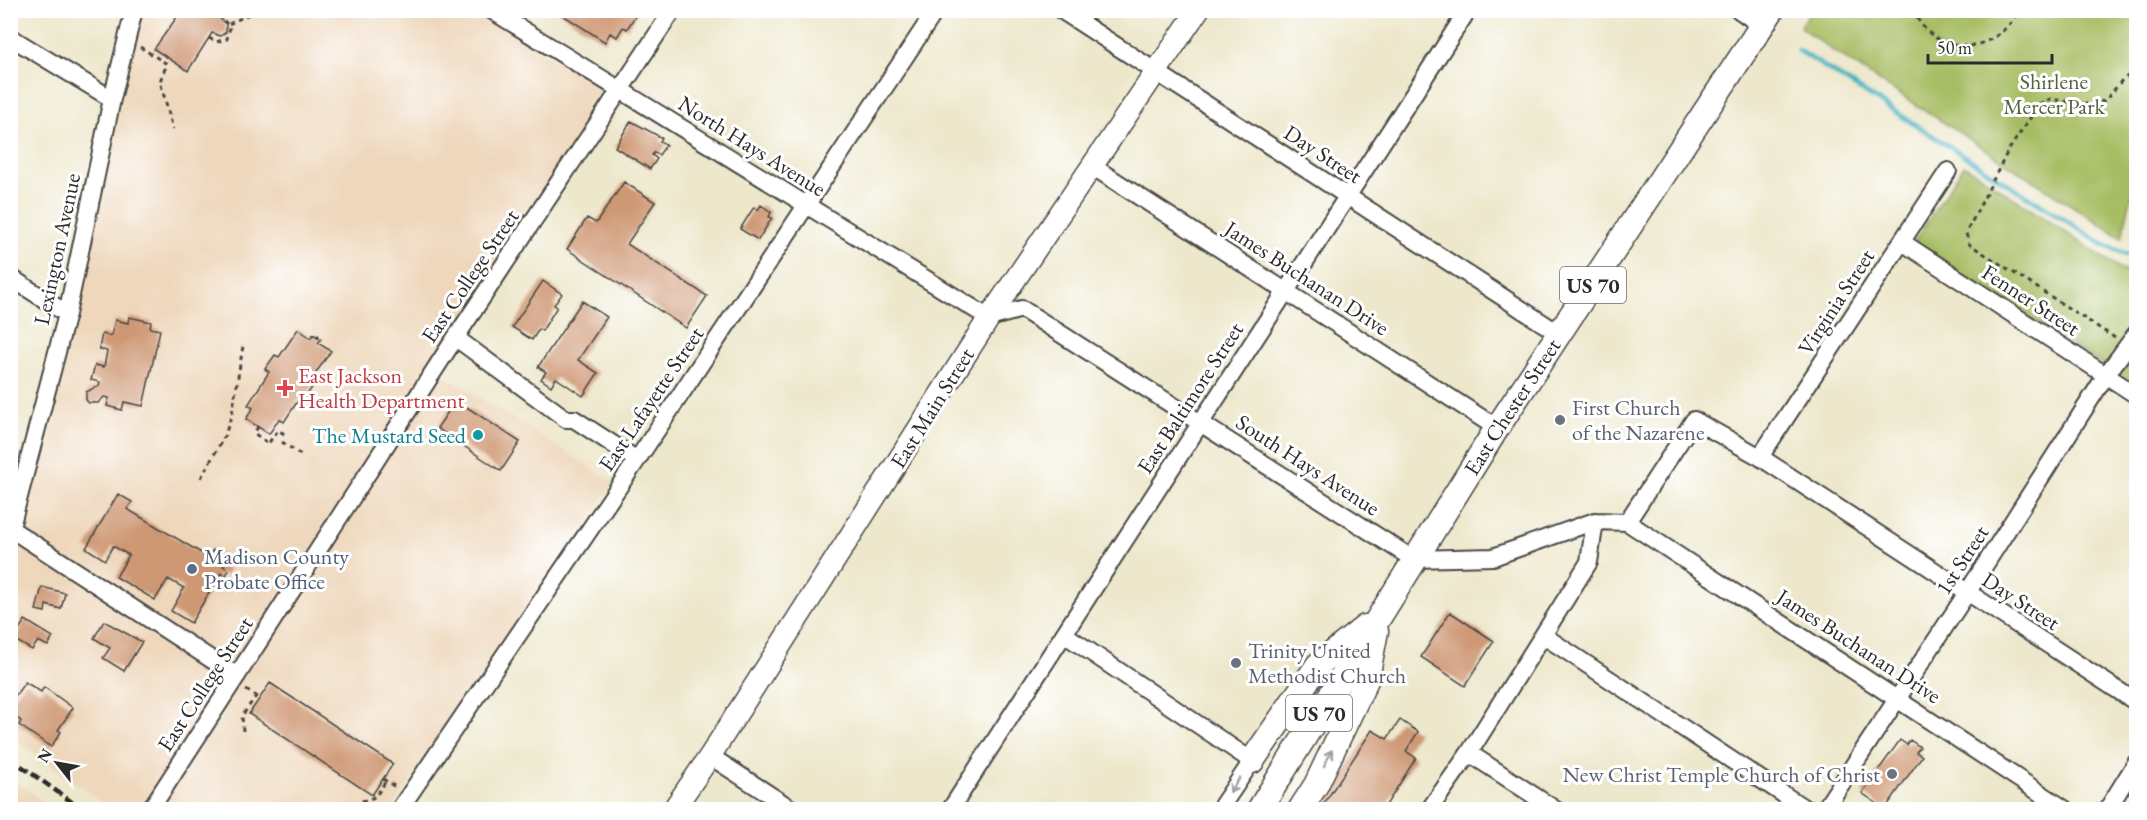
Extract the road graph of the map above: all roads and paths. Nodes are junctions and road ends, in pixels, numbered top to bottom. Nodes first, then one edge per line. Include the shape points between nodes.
1 (134, 10) edge
2 (257, 10) edge
3 (491, 10) edge
4 (673, 10) edge
5 (936, 10) edge
6 (1061, 10) edge
7 (1198, 10) edge
8 (1468, 10) edge
9 (1738, 10) edge
10 (1913, 10) edge
11 (2019, 10) edge
12 (1767, 18) edge
13 (222, 19) dead end
14 (229, 24) junction
15 (10, 37) edge
16 (209, 38) dead end
17 (139, 46) dead end
18 (170, 59) dead end
19 (167, 64) junction
20 (2136, 71) edge
21 (1157, 73) junction
22 (620, 91) junction
23 (112, 99) junction
24 (173, 129) dead end
25 (1092, 166) junction
26 (1948, 171) dead end
27 (1348, 196) junction
28 (807, 207) junction
29 (1902, 242) junction
30 (10, 278) edge
31 (1286, 291) junction
32 (67, 314) junction
33 (989, 318) junction
34 (1561, 335) junction
35 (456, 338) junction
36 (2132, 340) edge
37 (243, 346) dead end
38 (2106, 375) junction
39 (2136, 395) edge
40 (1201, 423) junction
41 (258, 427) dead end
42 (1497, 428) junction
43 (286, 435) dead end
44 (282, 442) dead end
45 (304, 457) dead end
46 (1760, 457) junction
47 (637, 460) junction
48 (201, 478) dead end
49 (1595, 521) junction
50 (1627, 522) junction
51 (11, 530) edge
52 (1413, 559) junction
53 (1967, 593) junction
54 (1378, 616) junction
55 (1064, 634) junction
56 (1544, 636) junction
57 (241, 683) junction
58 (1898, 698) junction
59 (2136, 702) edge
60 (243, 731) dead end
61 (1469, 753) junction
62 (710, 756) junction
63 (1252, 761) junction
64 (2136, 763) edge
65 (398, 789) dead end
66 (353, 804) dead end
67 (150, 810) edge
68 (399, 810) edge
69 (673, 810) edge
70 (793, 810) edge
71 (950, 810) edge
72 (1219, 810) edge
73 (1259, 810) edge
74 (1300, 810) edge
75 (1429, 810) edge
76 (1556, 810) edge
77 (1807, 810) edge
78 (1824, 810) edge
79 (2066, 810) edge
80 (2107, 810) edge

1 - 23 street, Lexington Avenue
2 - 14 path
3 - 22 street, North Hays Avenue
4 - 22 street, East College Street
5 - 28 street, East Lafayette Street
6 - 21 street, Day Street
7 - 21 main road, East Main Street
8 - 27 street, East Baltimore Street
9 - 12 street
10 - 11 path via 1931,35 1960,46 1973,46 1996,38
12 - 34 highway, East Chester Street / US 70
13 - 14 path
14 - 16 path via 227,39 216,42
15 - 23 street
17 - 19 path
18 - 19 path
19 - 24 path via 160,81
20 - 36 path via 2123,79 2105,101 2087,104 2050,99 2039,105 2008,151 1966,233 1970,244
21 - 25 main road, East Main Street
21 - 27 street, Day Street
22 - 28 street, North Hays Avenue
22 - 35 street, East College Street
23 - 32 street, Lexington Avenue
25 - 31 street, James Buchanan Drive
25 - 33 main road, East Main Street
26 - 29 street, Virginia Street
27 - 31 street, East Baltimore Street
27 - 34 street, Day Street
28 - 33 street, North Hays Avenue
28 - 47 street, East Lafayette Street
29 - 38 street, Fenner Street
29 - 46 street, Virginia Street
30 - 32 street
31 - 40 street, East Baltimore Street
31 - 42 street, James Buchanan Drive
32 - 51 street, Lexington Avenue
33 - 40 street, South Hays Avenue via 1022,309
33 - 62 main road, East Main Street
34 - 42 highway, East Chester Street / US 70
35 - 47 street via 566,419 574,419
35 - 57 street, East College Street
36 - 38 street, 1st Street
37 - 48 path via 232,414
38 - 39 street, Fenner Street
38 - 53 street, 1st Street
40 - 52 street, South Hays Avenue
40 - 55 street, East Baltimore Street
41 - 43 path via 254,433 268,444 278,429
42 - 52 highway, East Chester Street / US 70
44 - 45 path
46 - 50 street, Day Street via 1694,420
46 - 53 street, Day Street
47 - 68 street, East Lafayette Street
49 - 50 street
49 - 52 street via 1493,557
49 - 56 street via 1589,562
50 - 58 street, James Buchanan Drive
51 - 57 street
52 - 54 highway, East Chester Street / US 70
53 - 58 street, 1st Street
53 - 59 street, Day Street
54 - 63 highway via 1318,665
54 - 73 highway, East Chester Street / US 70
74 -> 54 highway via 1367,678
55 - 63 street
55 - 71 street, East Baltimore Street
56 - 61 street
56 - 77 street
57 - 60 path via 258,697 242,716
57 - 67 street, East College Street
58 - 78 street, 1st Street
58 - 79 street, James Buchanan Drive
61 - 75 street
61 - 76 street
62 - 69 main road, East Main Street
62 - 70 street
63 -> 72 street
64 - 80 street
65 - 66 path via 385,780 375,797

